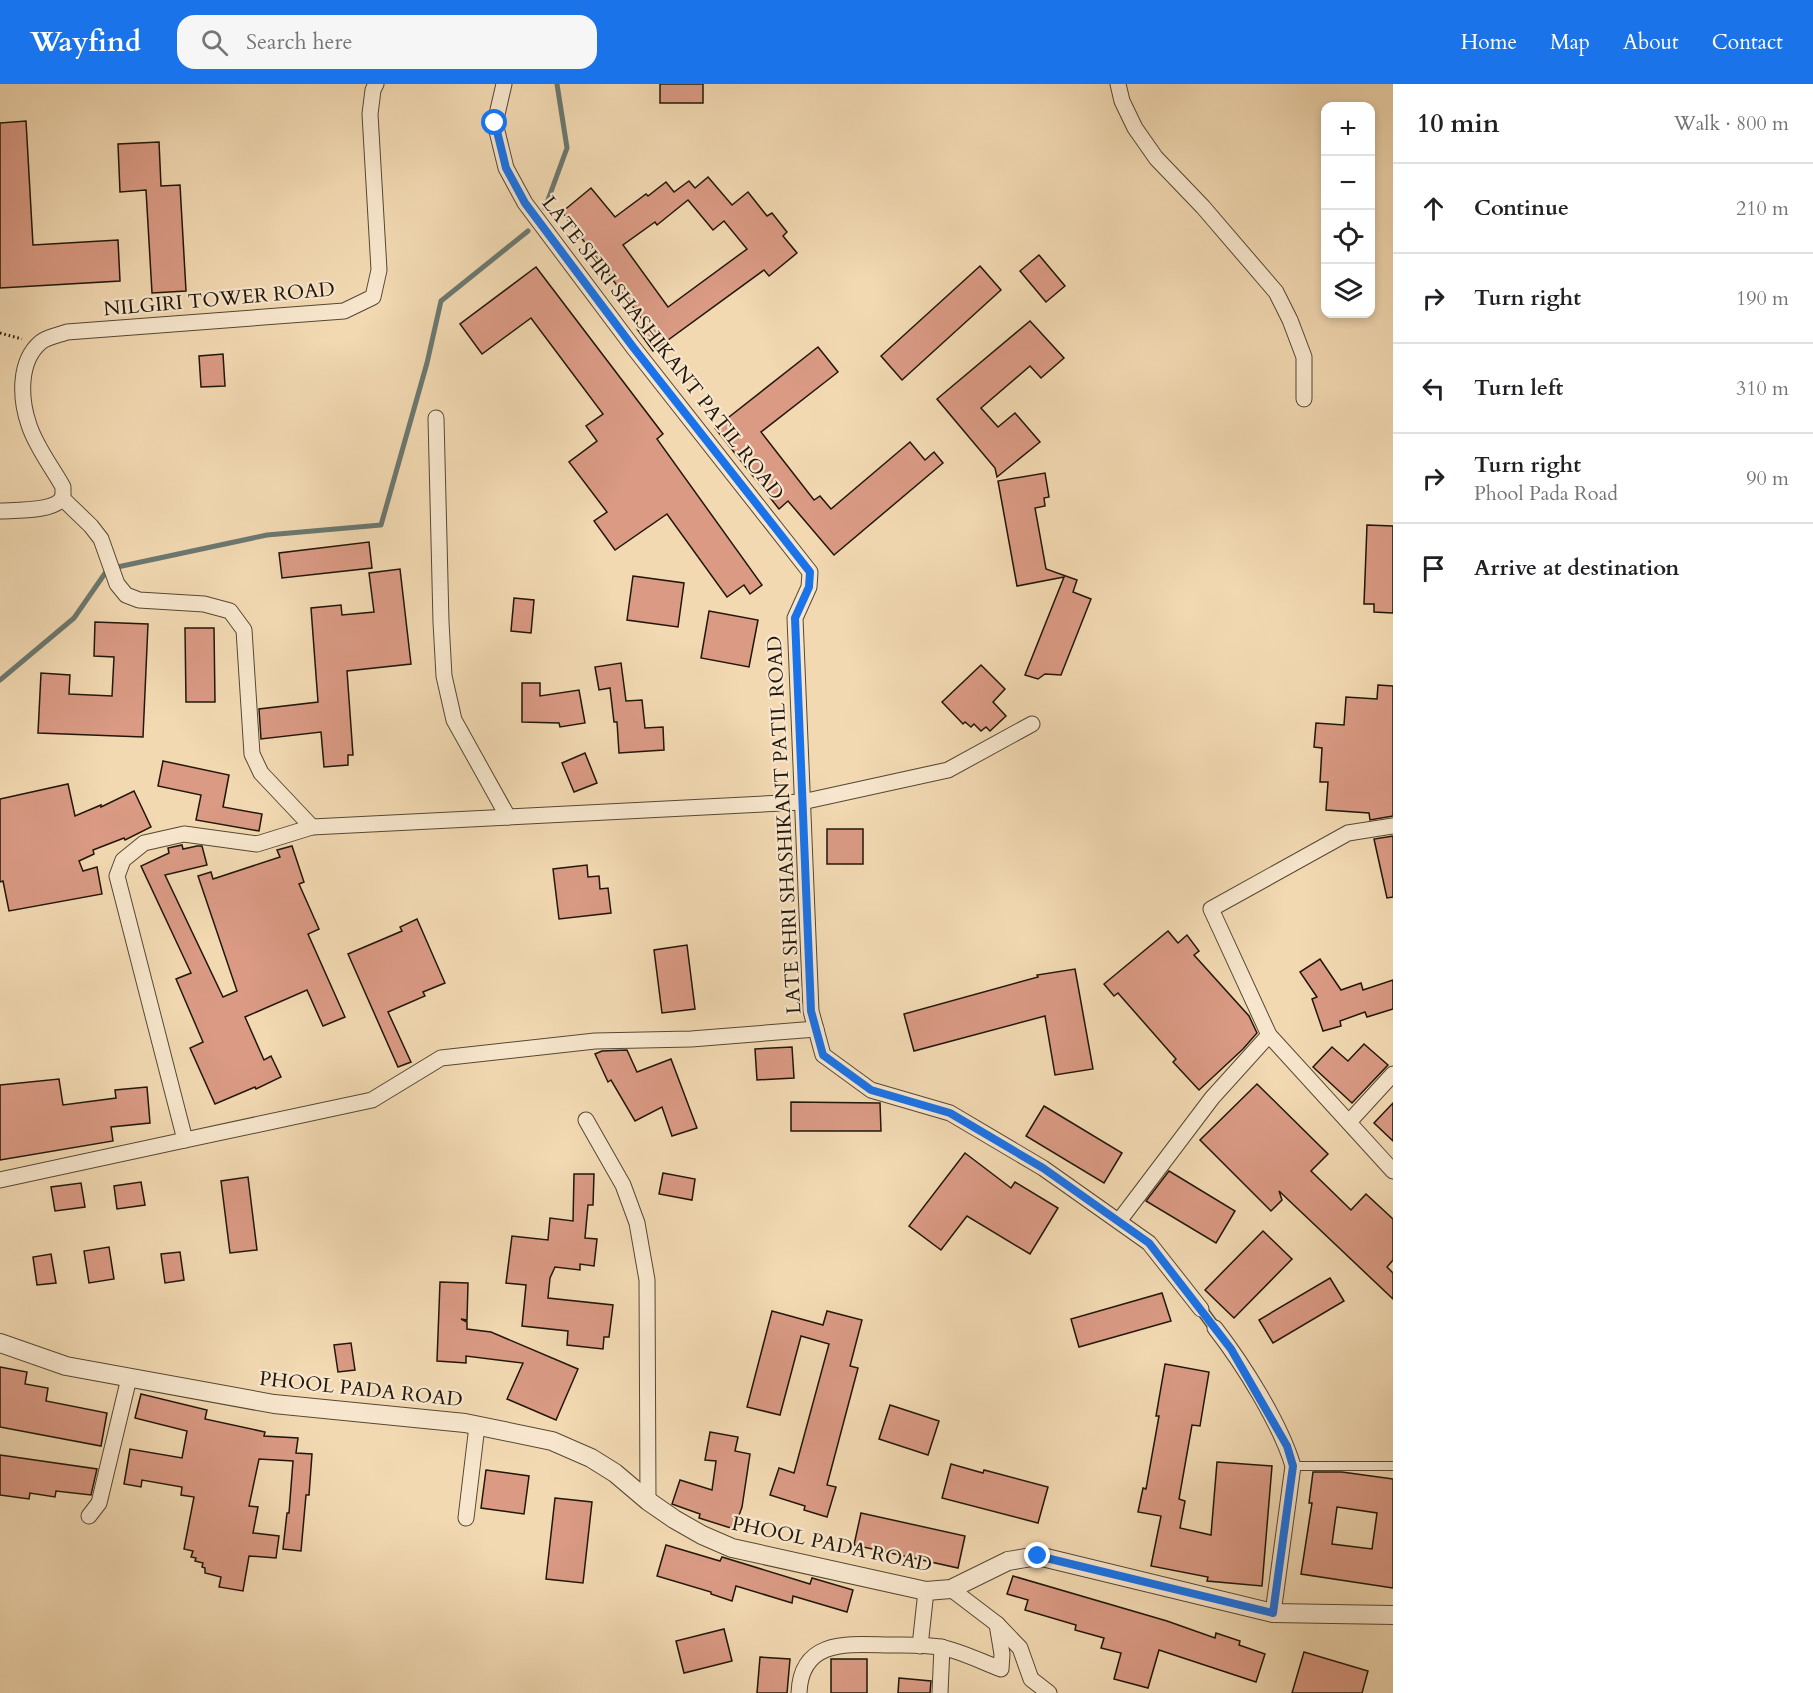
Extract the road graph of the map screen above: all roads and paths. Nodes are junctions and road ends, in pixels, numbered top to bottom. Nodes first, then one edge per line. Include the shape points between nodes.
1 (376, 84) edge
2 (504, 84) edge
3 (1118, 84) edge
4 (1304, 399) dead end
5 (436, 418) dead end
6 (62, 498) junction
7 (0, 511) edge
8 (1032, 724) dead end
9 (802, 802) junction
10 (508, 817) junction
11 (1393, 826) edge
12 (312, 827) junction
13 (816, 1029) junction
14 (1269, 1035) junction
15 (1393, 1074) edge
16 (585, 1120) dead end
17 (1349, 1122) junction
18 (185, 1140) junction
19 (1393, 1171) edge
20 (0, 1180) edge
21 (1119, 1221) junction
22 (1201, 1309) joint
23 (1215, 1328) joint
24 (0, 1343) edge
25 (129, 1378) junction
26 (477, 1426) junction
27 (1293, 1466) junction
28 (1393, 1466) edge
29 (648, 1501) junction
30 (89, 1516) dead end
31 (466, 1518) dead end
32 (951, 1589) junction
33 (926, 1591) junction
34 (1273, 1613) junction
35 (1393, 1615) edge
36 (997, 1624) junction
37 (920, 1646) junction
38 (942, 1647) junction
39 (1001, 1669) junction
40 (1031, 1679) junction
41 (799, 1693) edge
42 (940, 1693) edge
43 (1049, 1693) edge

1 - 6 street, NILGIRI TOWER ROAD via 370,114 379,270 373,297 344,311 67,332 42,340 27,358 23,378 29,425 63,487
2 - 9 street, LATE SHRI SHASHIKANT PATIL ROAD via 495,123 506,168 525,203 810,572 809,587 795,618
3 - 4 street via 1135,128 1156,158 1276,292 1304,357
5 - 10 street via 444,676 454,720
6 - 7 street via 50,507
6 - 12 street via 101,539 117,584 126,595 230,611 244,630 252,754 261,773
8 - 9 street via 948,770
9 - 10 street
9 - 13 street, LATE SHRI SHASHIKANT PATIL ROAD via 811,1011
10 - 12 street
11 - 14 street via 1348,833 1211,909
12 - 18 street via 257,844 184,834 144,843 123,860 117,876
13 - 18 street via 692,1039 595,1041 441,1058 372,1100
13 - 21 street, LATE SHRI SHASHIKANT PATIL ROAD via 823,1055 871,1090 950,1113 1043,1168
14 - 17 street
14 - 21 street via 1212,1098
15 - 17 street
16 - 29 street via 623,1185 637,1224 647,1280
17 - 19 street
18 - 20 street
21 - 22 street, LATE SHRI SHASHIKANT PATIL ROAD via 1149,1243
22 - 23 street, LATE SHRI SHASHIKANT PATIL ROAD
23 - 27 street, LATE SHRI SHASHIKANT PATIL ROAD via 1275,1423
24 - 25 street, PHOOL PADA ROAD via 66,1366
25 - 26 street, PHOOL PADA ROAD via 274,1404
25 - 30 street via 99,1503
26 - 29 street, PHOOL PADA ROAD via 552,1441 591,1458
26 - 31 street
27 - 28 lane
27 - 34 street, LATE SHRI SHASHIKANT PATIL ROAD
29 - 33 street, PHOOL PADA ROAD via 702,1535 732,1548
32 - 33 street, PHOOL PADA ROAD
32 - 34 street, PHOOL PADA ROAD via 1008,1561 1038,1556
32 - 36 street
33 - 37 street
34 - 35 street, PHOOL PADA ROAD
36 - 39 street
36 - 40 street via 1020,1648
37 - 38 street
37 - 41 street via 842,1644 821,1650 809,1661 799,1681
38 - 39 street
38 - 42 street
39 - 40 street
40 - 43 street

